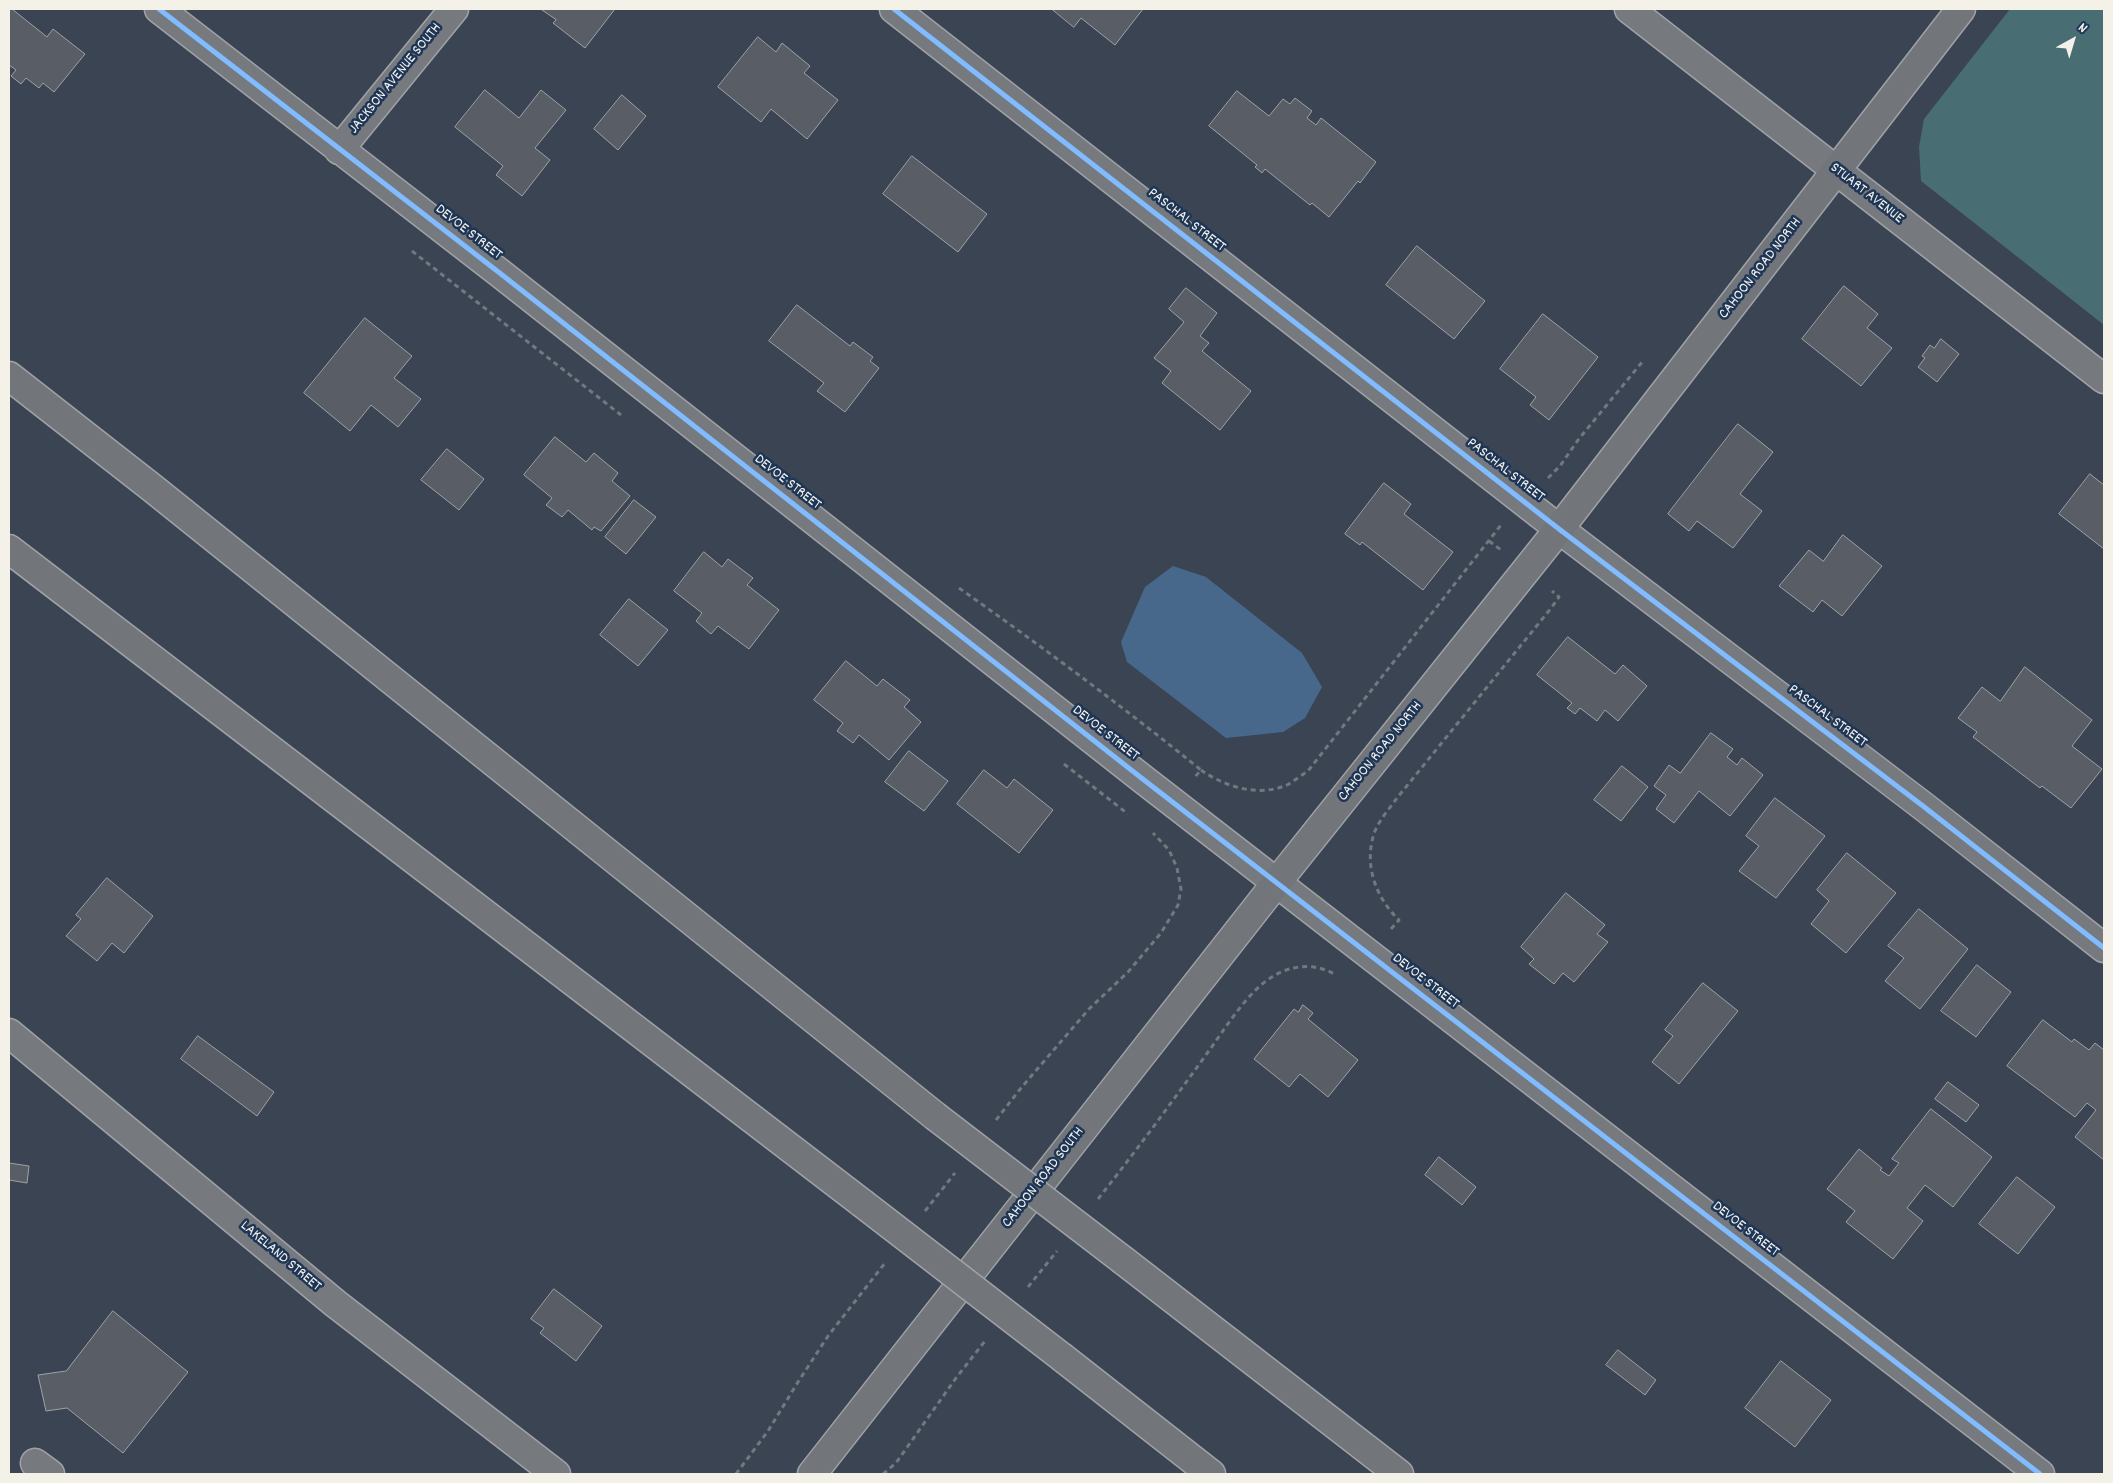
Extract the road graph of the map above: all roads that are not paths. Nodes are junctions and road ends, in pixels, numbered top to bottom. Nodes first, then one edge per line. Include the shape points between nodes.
1 (159, 9) edge
2 (454, 9) edge
3 (894, 9) edge
4 (1629, 9) edge
5 (1961, 9) edge
6 (339, 150) junction
7 (1836, 172) junction
8 (9, 376) edge
9 (2104, 379) edge
10 (1559, 529) junction
11 (9, 550) edge
12 (1277, 882) junction
13 (2104, 948) edge
14 (9, 1033) edge
15 (556, 1474) edge
16 (812, 1474) edge
17 (1211, 1474) edge
18 (1399, 1474) edge
19 (2040, 1474) edge

1 - 6 street, DEVOE STREET
2 - 6 street, JACKSON AVENUE SOUTH
3 - 10 street, PASCHAL STREET
4 - 7 street, STUART AVENUE
5 - 7 main road, CAHOON ROAD NORTH
6 - 12 street, DEVOE STREET
7 - 9 street, STUART AVENUE
7 - 10 main road, CAHOON ROAD NORTH
8 - 18 main road, bridge via 935,1116
10 - 12 main road, CAHOON ROAD NORTH
10 - 13 street, PASCHAL STREET
11 - 17 main road, bridge
12 - 16 main road, CAHOON ROAD SOUTH
12 - 19 street, DEVOE STREET
14 - 15 street, LAKELAND STREET via 336,1304

